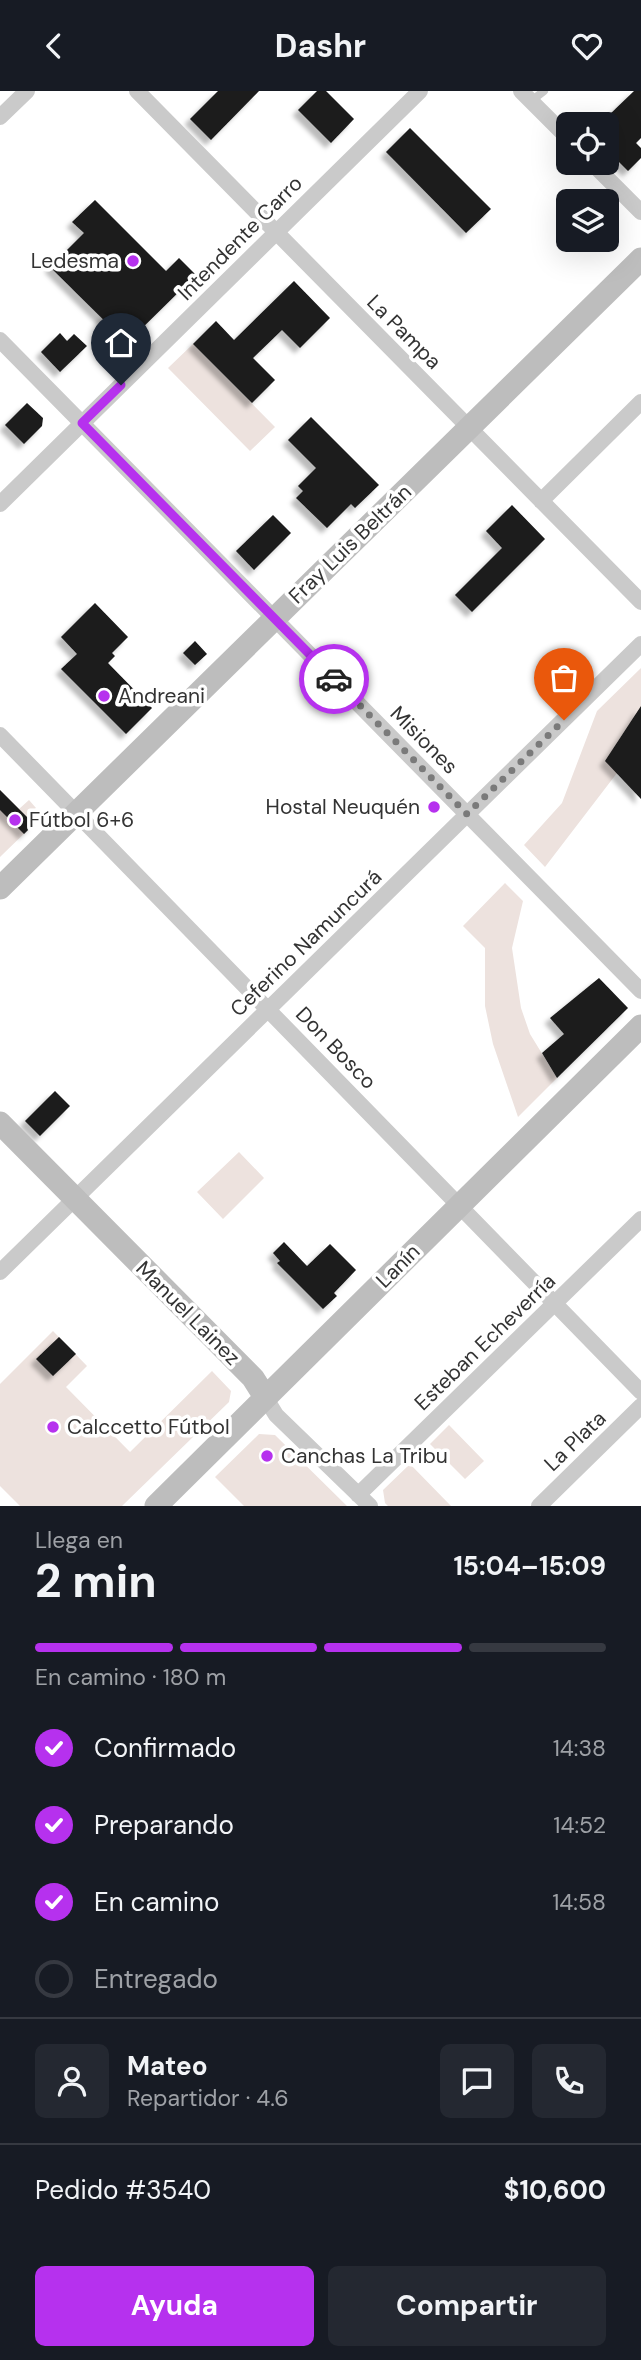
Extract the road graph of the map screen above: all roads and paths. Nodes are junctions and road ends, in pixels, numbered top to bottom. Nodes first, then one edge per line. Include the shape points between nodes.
1 (27, 91) edge
2 (137, 91) edge
3 (420, 91) edge
4 (532, 94) edge
5 (0, 117) edge
6 (556, 123) edge
7 (604, 175) edge
8 (641, 212) edge
9 (276, 232) junction
10 (641, 259) edge
11 (0, 340) edge
12 (641, 402) edge
13 (82, 423) junction
14 (469, 428) junction
15 (541, 501) junction
16 (0, 504) edge
17 (641, 602) edge
18 (274, 619) junction
19 (641, 644) edge
20 (0, 734) edge
21 (76, 813) junction
22 (467, 814) junction
23 (0, 888) edge
24 (641, 991) edge
25 (268, 1009) junction
26 (641, 1026) edge
27 (0, 1123) edge
28 (75, 1199) junction
29 (459, 1205) junction
30 (641, 1219) edge
31 (0, 1272) edge
32 (555, 1303) junction
33 (641, 1392) edge
34 (265, 1397) junction
35 (641, 1406) edge
36 (364, 1500) edge
37 (156, 1506) edge
38 (539, 1506) edge

1 - 5 street
2 - 9 street, La Pampa
3 - 9 street, Intendente Carro
4 - 6 street
7 - 8 street
9 - 13 street, Intendente Carro
9 - 14 street, La Pampa
10 - 14 street, Fray Luis Beltrán
11 - 13 street, Misiones
12 - 15 street
13 - 16 street, Intendente Carro
13 - 18 street, Misiones
14 - 15 street, La Pampa
14 - 18 street, Fray Luis Beltrán
15 - 17 street, La Pampa
18 - 21 street, Fray Luis Beltrán
18 - 22 street, Misiones
19 - 22 street, Ceferino Namuncurá
20 - 21 street, Don Bosco
21 - 23 street, Fray Luis Beltrán
21 - 25 street, Don Bosco
22 - 24 street, Misiones
22 - 25 street, Ceferino Namuncurá
25 - 28 street, Ceferino Namuncurá
25 - 29 street, Don Bosco
26 - 29 street, Lanín
27 - 28 street, Manuel Lainez
28 - 31 street, Ceferino Namuncurá
28 - 34 street, Manuel Lainez via 253,1378
29 - 32 street, Don Bosco
29 - 34 street, Lanín
30 - 32 street, Esteban Echeverría
32 - 33 street, Don Bosco
32 - 36 street, Esteban Echeverría
34 - 36 street, Manuel Lainez via 276,1415
34 - 37 street, Lanín
35 - 38 street, La Plata

